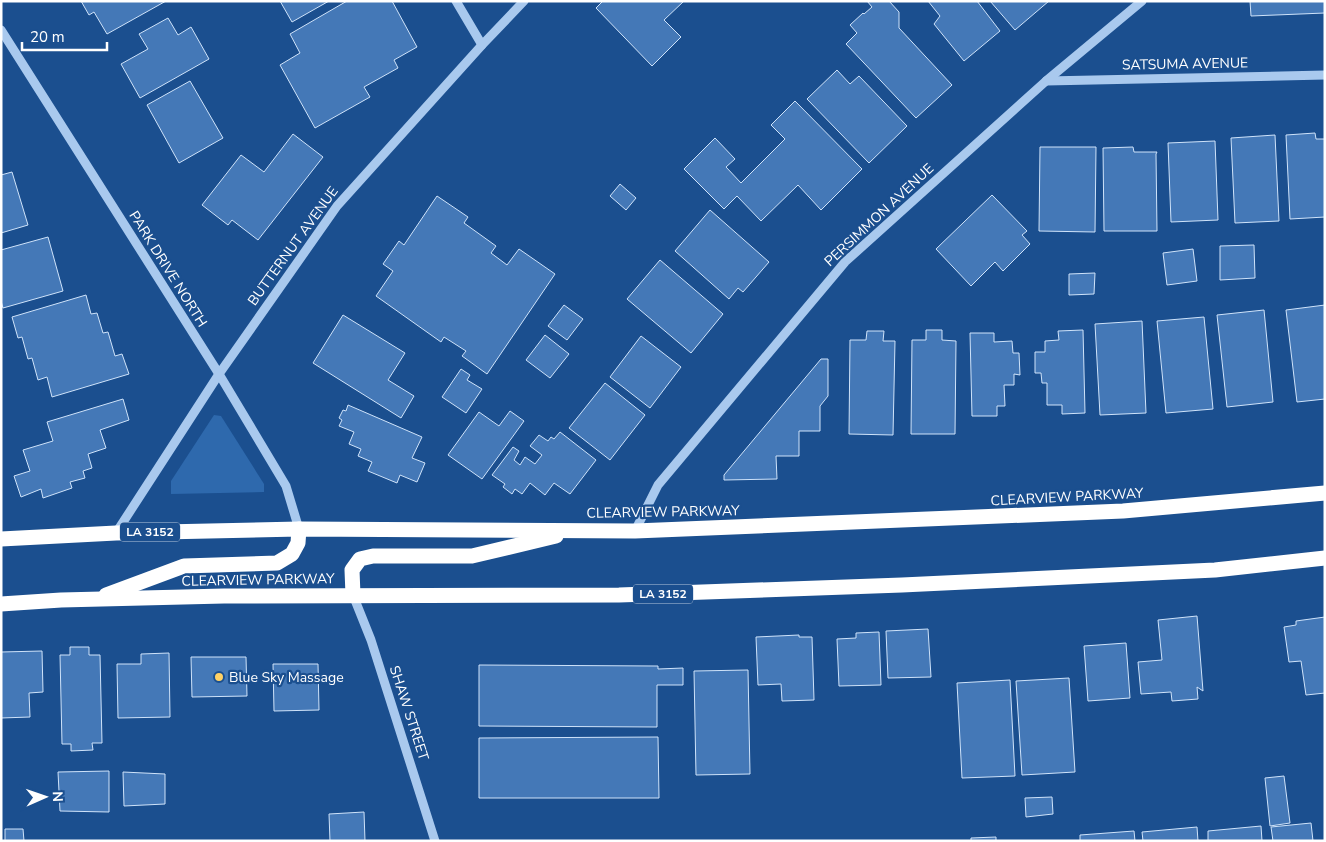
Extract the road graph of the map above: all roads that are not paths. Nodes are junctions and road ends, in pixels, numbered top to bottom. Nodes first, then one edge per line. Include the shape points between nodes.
1 (456, 1) edge
2 (524, 1) edge
3 (1142, 1) edge
4 (1, 30) edge
5 (482, 45) junction
6 (1325, 75) edge
7 (1046, 81) junction
8 (219, 374) junction
9 (1325, 493) edge
10 (299, 529) junction
11 (580, 530) junction
12 (635, 530) junction
13 (116, 533) junction
14 (1, 539) edge
15 (1325, 558) edge
16 (353, 595) junction
17 (94, 599) junction
18 (1, 604) edge
19 (435, 841) edge

1 - 5 street
2 - 5 street, BUTTERNUT AVENUE
3 - 7 street, PERSIMMON AVENUE
4 - 8 street, PARK DRIVE NORTH
5 - 8 street, BUTTERNUT AVENUE via 337,206
6 - 7 street, SATSUMA AVENUE
7 - 12 street, PERSIMMON AVENUE via 845,262 658,485
8 - 10 street, PARK DRIVE NORTH via 286,486
8 - 13 street, BUTTERNUT AVENUE
9 - 12 highway, CLEARVIEW PARKWAY / LA 3152 via 1123,511
10 - 11 highway, CLEARVIEW PARKWAY / LA 3152
10 - 13 highway, CLEARVIEW PARKWAY / LA 3152
10 - 17 highway via 298,543 292,554 277,563 184,566
11 - 12 highway, CLEARVIEW PARKWAY / LA 3152
11 - 16 highway via 472,556 373,556 360,559 352,570
13 - 14 highway, CLEARVIEW PARKWAY / LA 3152
15 - 16 highway, CLEARVIEW PARKWAY / LA 3152 via 1215,570 892,586 619,595
16 - 17 highway, CLEARVIEW PARKWAY / LA 3152
16 - 19 street, SHAW STREET via 371,640
17 - 18 highway, CLEARVIEW PARKWAY / LA 3152

